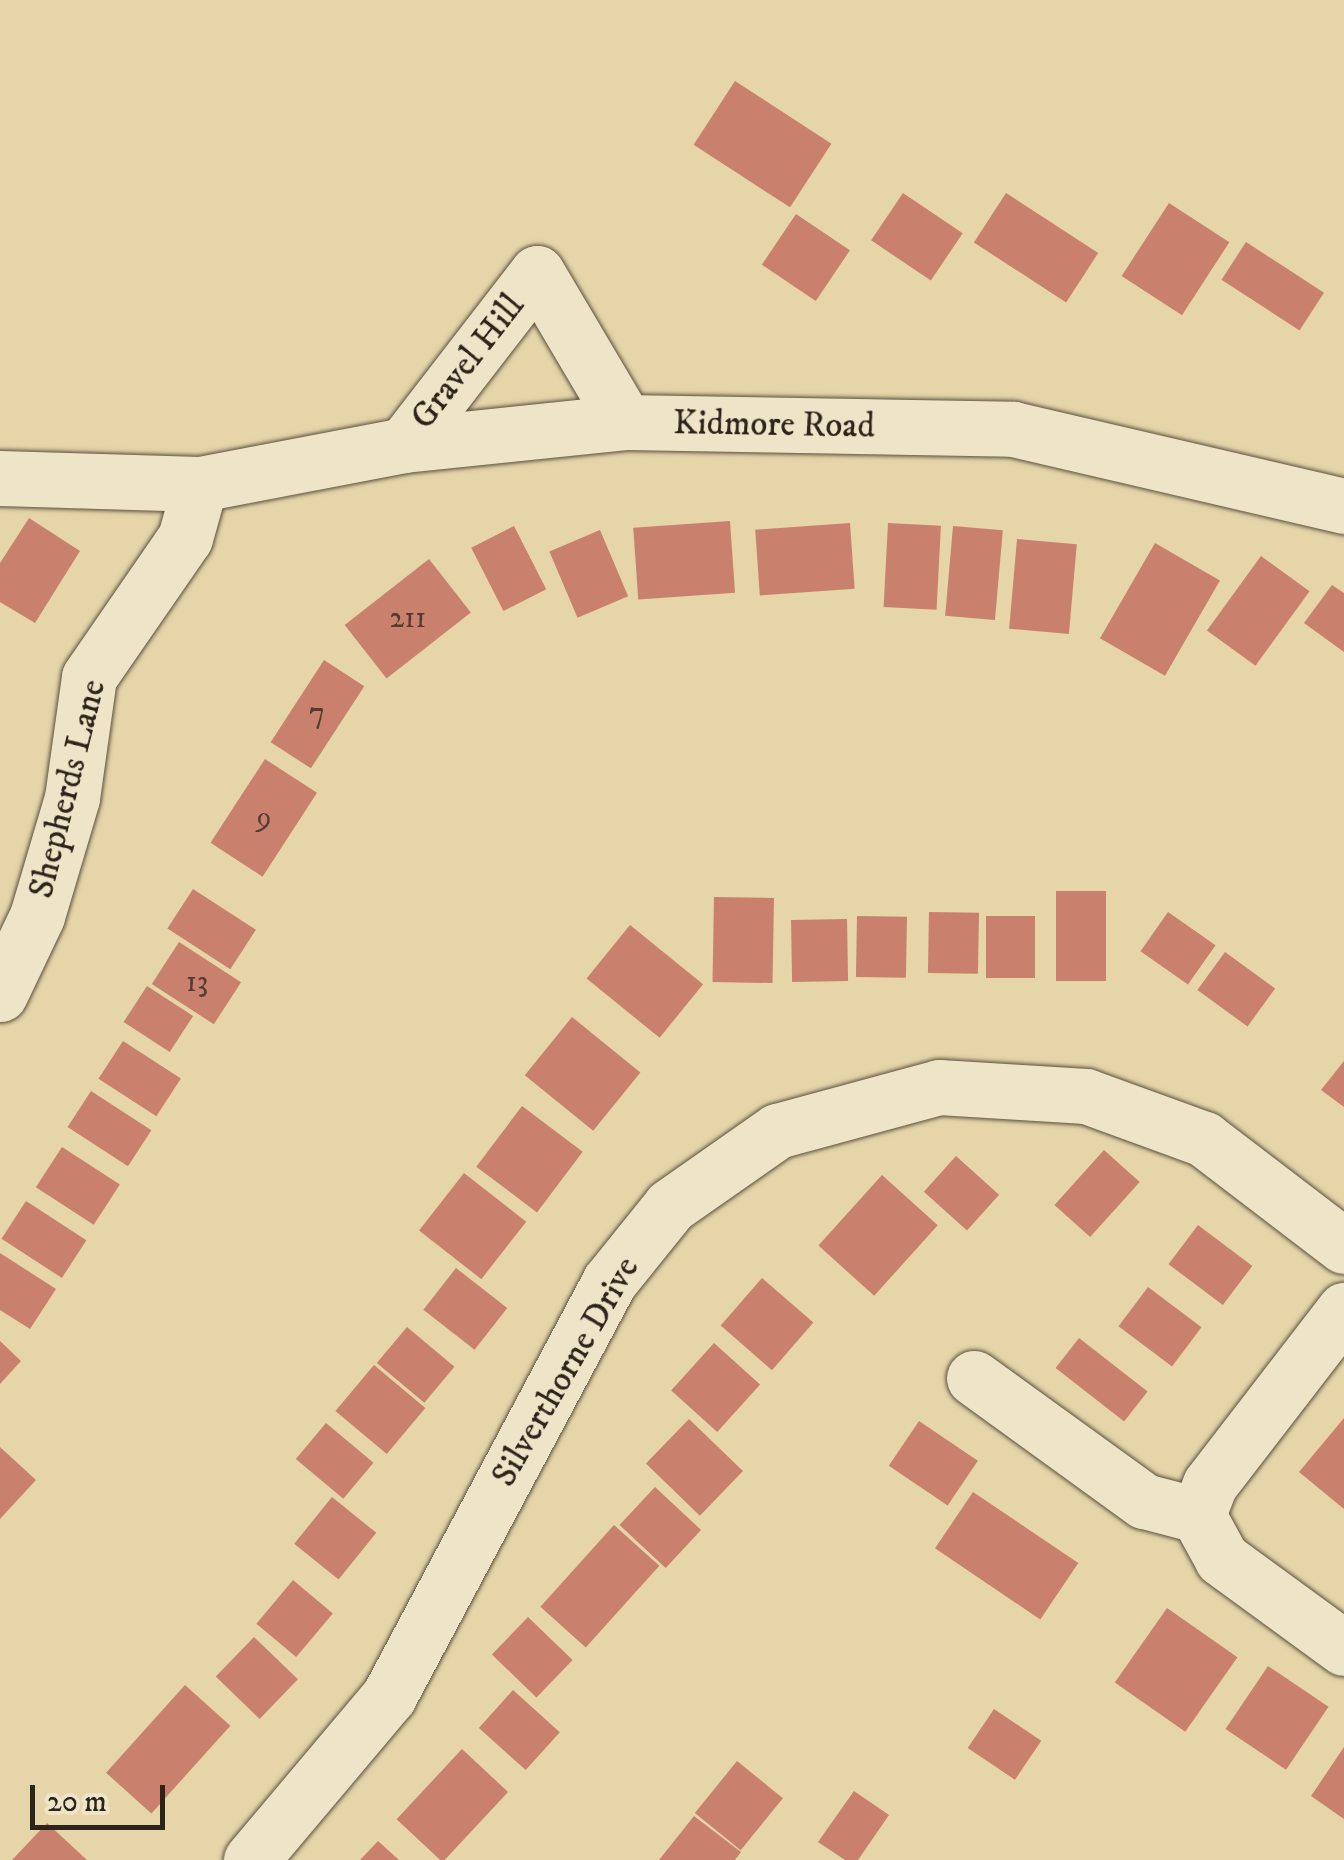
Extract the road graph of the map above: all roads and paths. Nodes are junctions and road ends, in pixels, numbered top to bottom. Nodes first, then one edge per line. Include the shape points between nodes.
1 (625, 422) junction
2 (404, 444) junction
3 (0, 478) edge
4 (200, 484) junction
5 (1344, 506) edge
6 (0, 994) edge
7 (1344, 1246) edge
8 (1344, 1310) edge
9 (974, 1378) dead end
10 (1198, 1515) junction
11 (1344, 1648) edge
12 (251, 1860) edge

1 - 2 street, Kidmore Road
1 - 2 street, Gravel Hill via 537,273
1 - 5 street, Kidmore Road via 1013,430
2 - 4 street, Kidmore Road
3 - 4 street, Kidmore Road
4 - 6 street, Shepherds Lane via 185,538 89,677 72,798 37,916
7 - 12 street, Silverthorne Drive via 1204,1139 1086,1096 939,1087 776,1131 670,1206 609,1282 388,1696
8 - 10 street via 1210,1484
9 - 10 street via 1144,1501
10 - 11 street via 1222,1559

